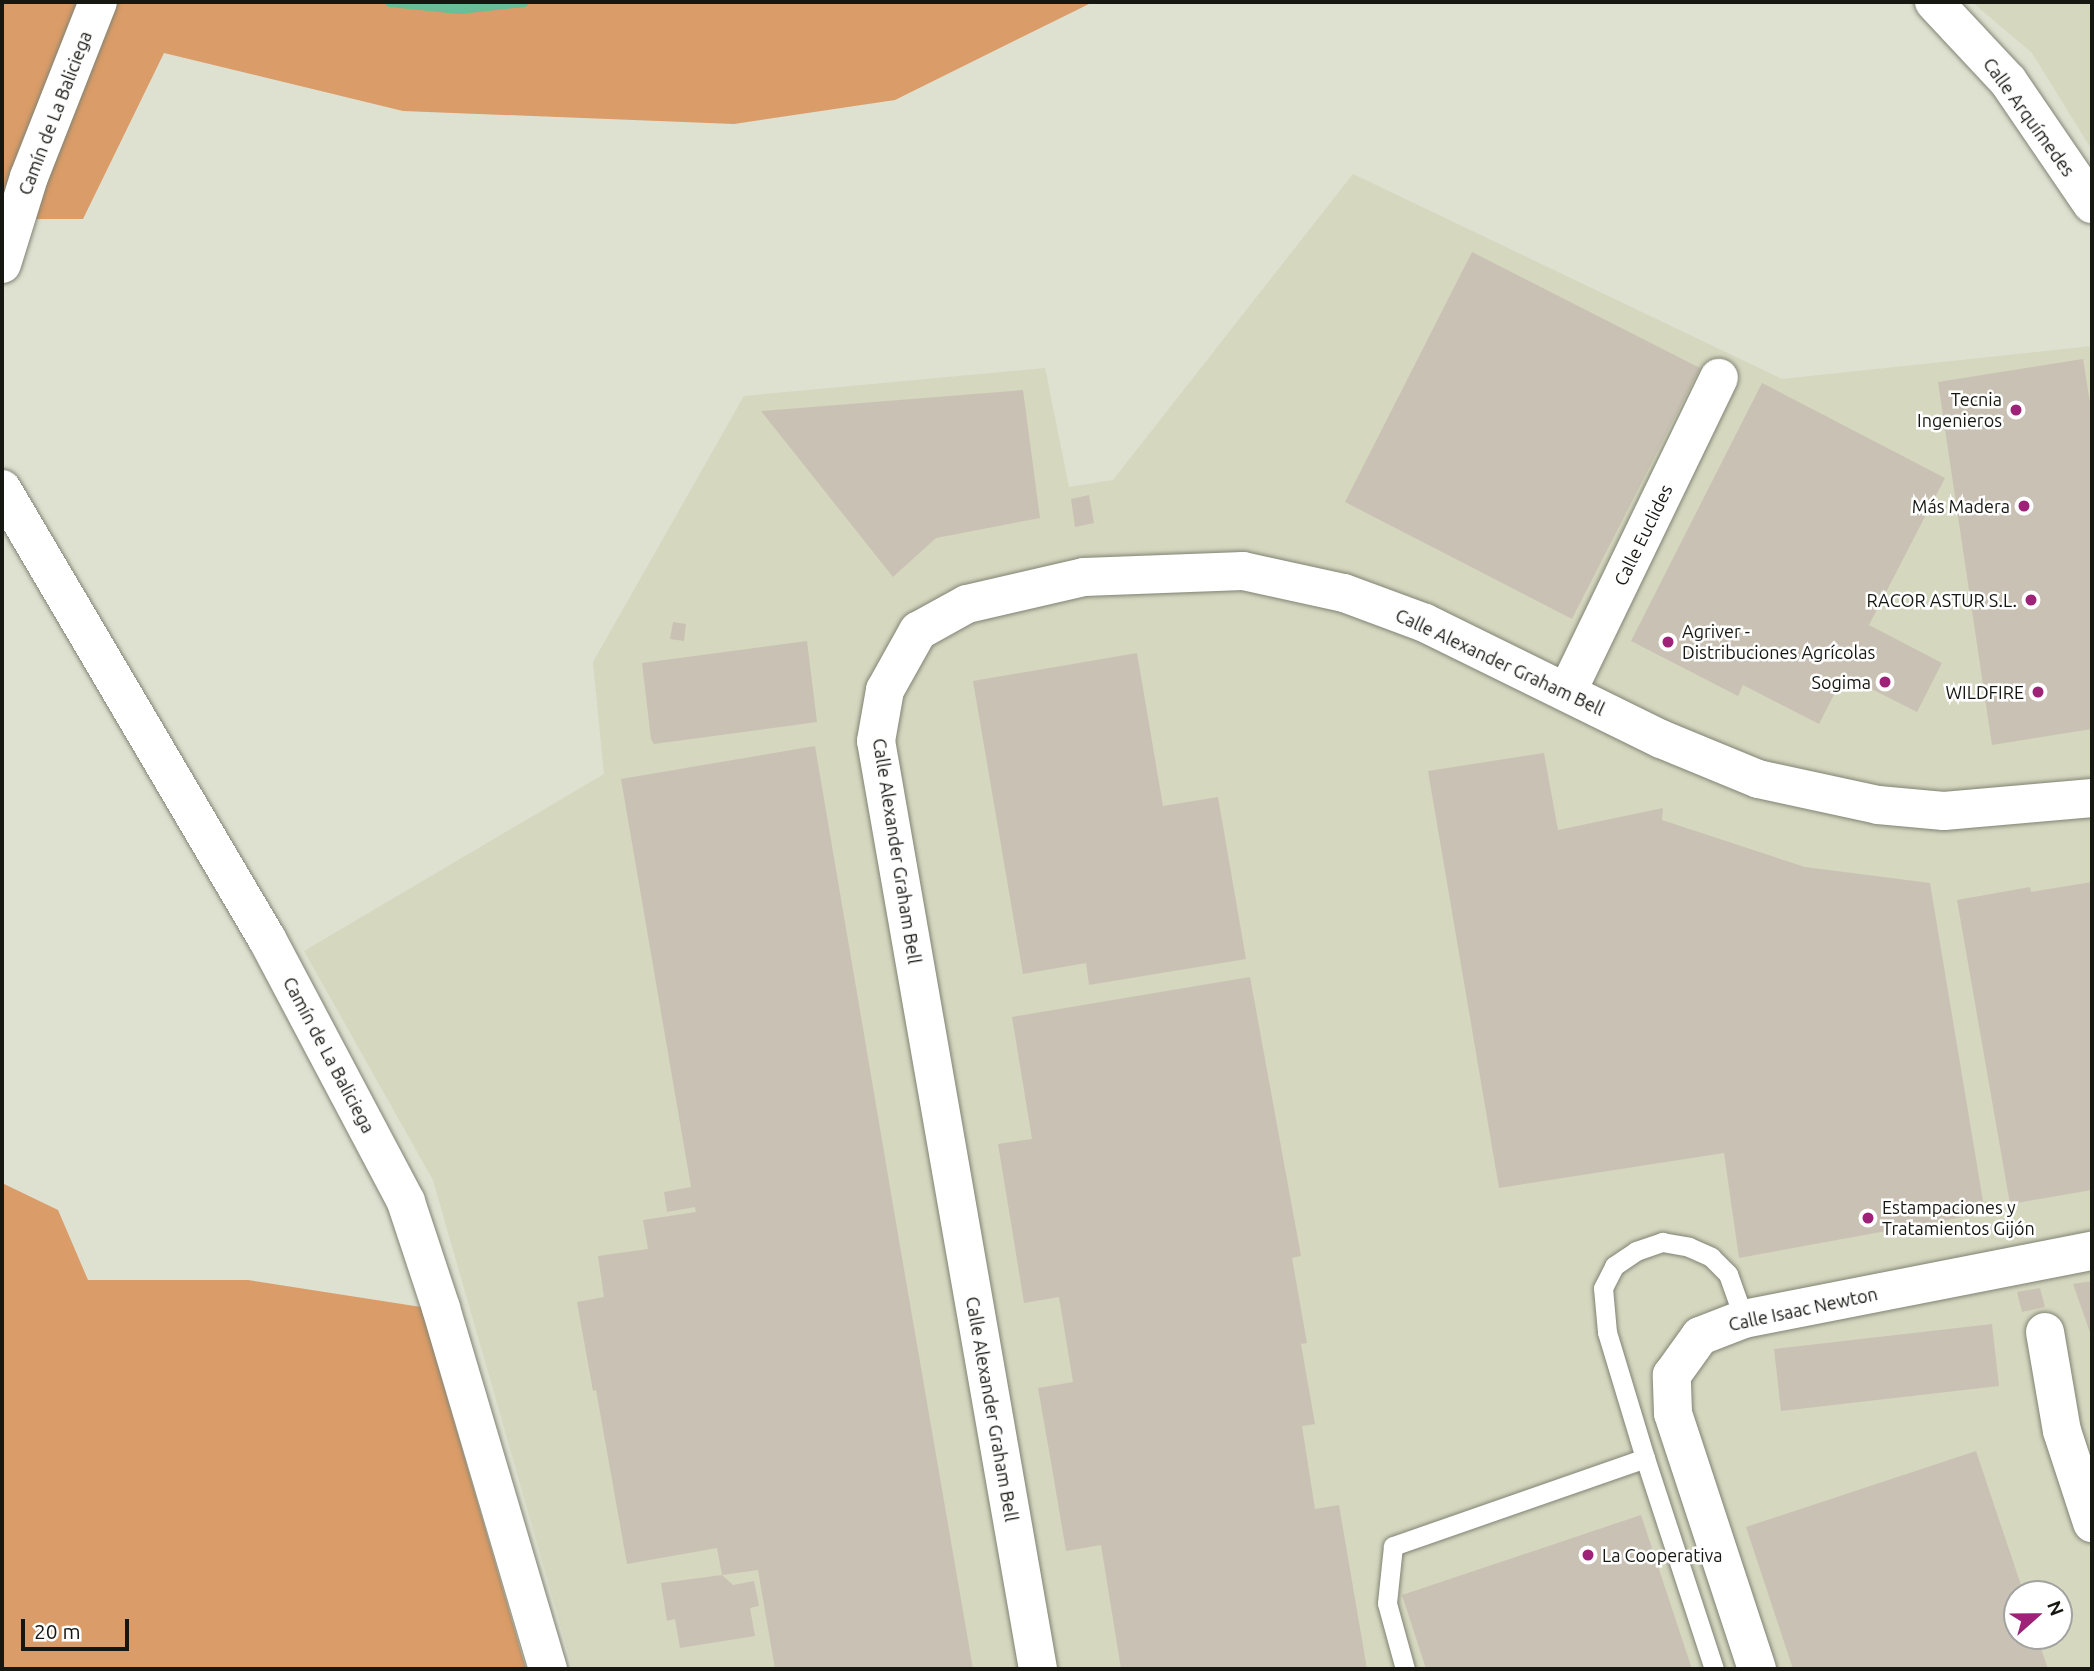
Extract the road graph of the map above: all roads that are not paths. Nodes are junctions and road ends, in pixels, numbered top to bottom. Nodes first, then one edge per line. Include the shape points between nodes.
1 (98, 2) edge
2 (1934, 2) edge
3 (2092, 204) edge
4 (2, 264) edge
5 (1719, 378) dead end
6 (2, 489) edge
7 (1567, 692) junction
8 (2092, 798) edge
9 (2092, 1251) edge
10 (1744, 1318) junction
11 (2045, 1332) dead end
12 (1645, 1458) junction
13 (2092, 1523) edge
14 (548, 1669) edge
15 (1038, 1669) edge
16 (1405, 1669) edge
17 (1714, 1669) edge
18 (1757, 1669) edge

1 - 4 street, Camín de La Baliciega via 29,177
2 - 3 street, Calle Arquímedes via 2008,81
5 - 7 street, Calle Euclides
6 - 14 street, Camín de La Baliciega via 267,939 406,1202
7 - 8 street, Calle Alexander Graham Bell via 1661,739 1758,779 1878,805 1944,811
7 - 15 street, Calle Alexander Graham Bell via 1425,623 1344,593 1243,571 1084,577 967,604 918,631 885,690 876,741
9 - 10 street, Calle Isaac Newton
10 - 12 lane via 1728,1274 1711,1257 1689,1247 1662,1242 1636,1251 1614,1266 1603,1288 1607,1332
10 - 18 street, Calle Isaac Newton via 1700,1336 1672,1375 1672,1401
11 - 13 street via 2062,1431
12 - 16 lane via 1393,1546 1387,1603
12 - 17 lane

